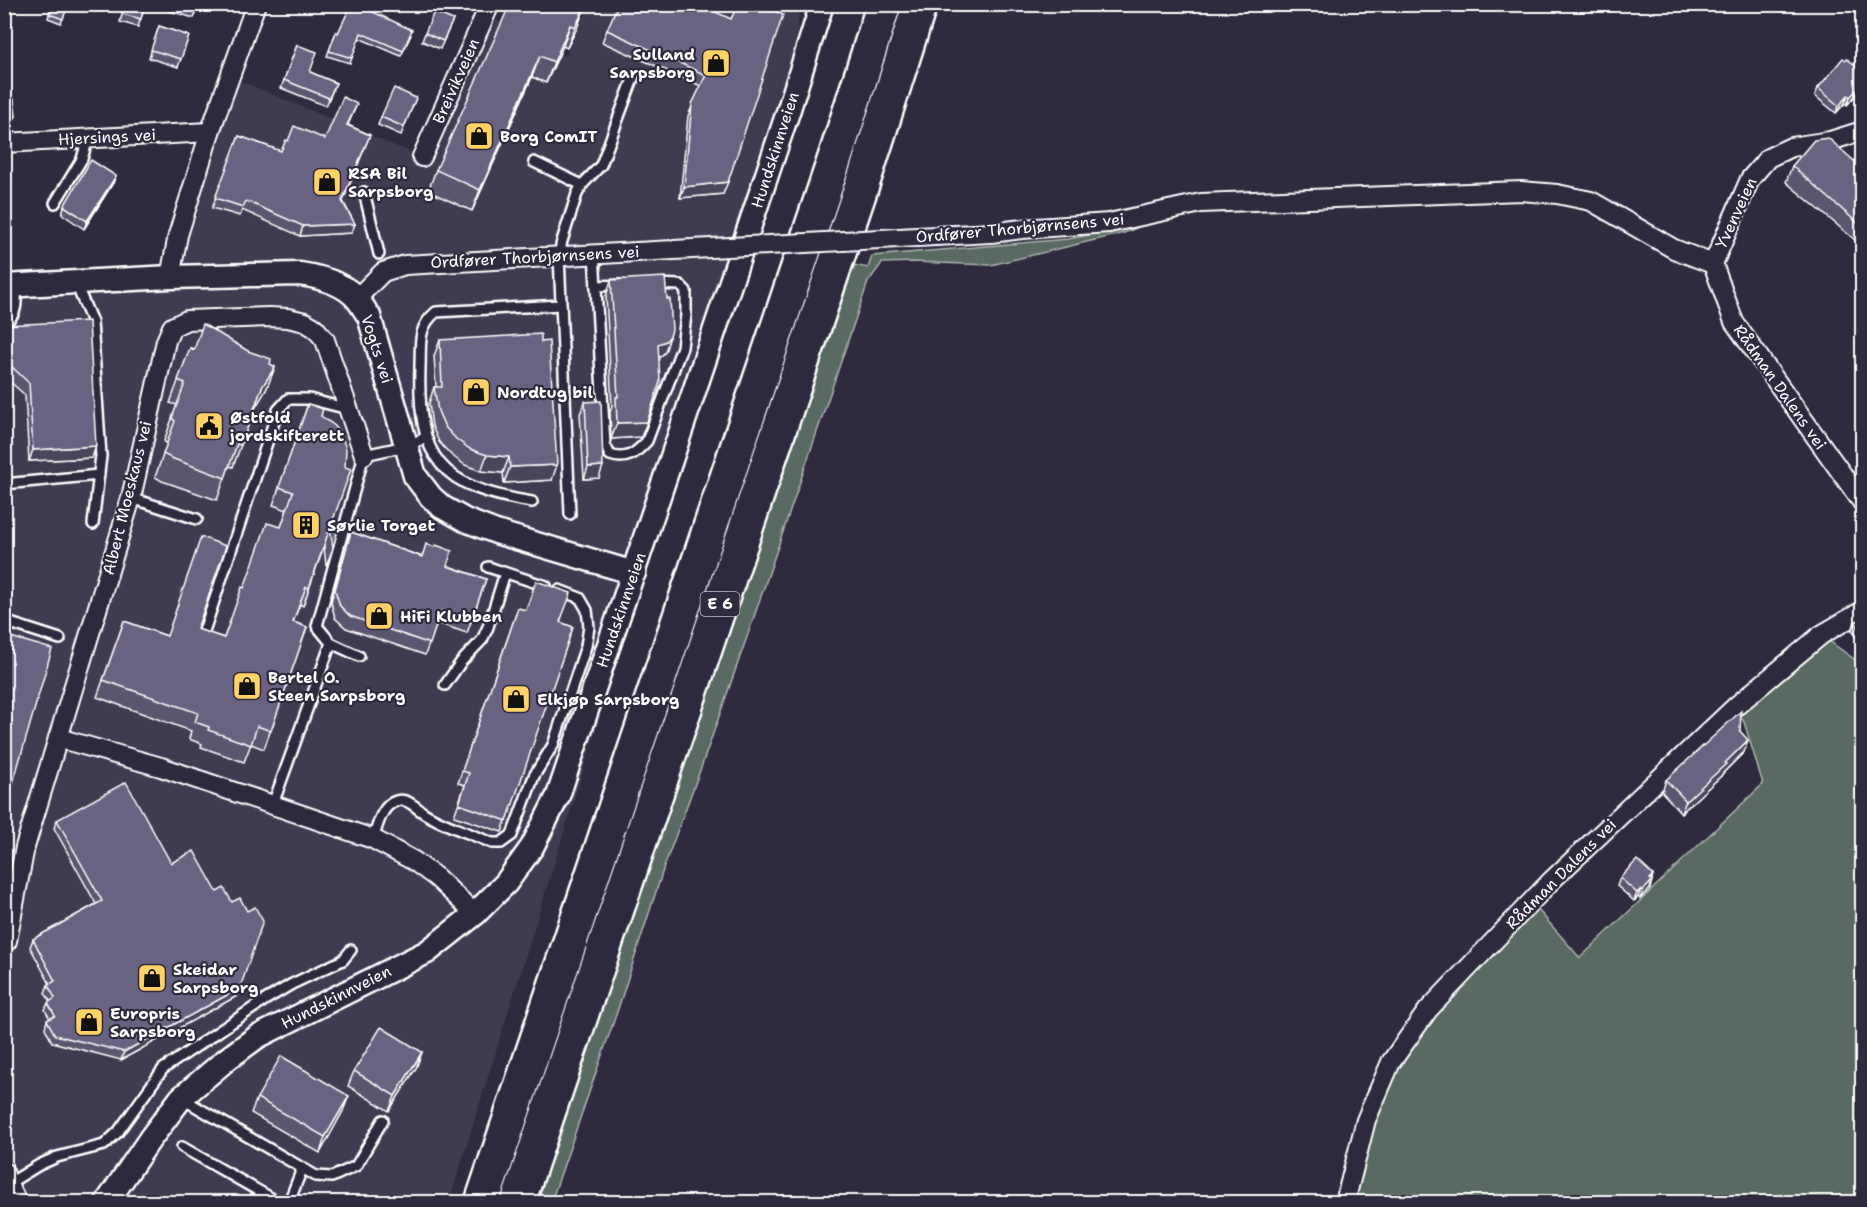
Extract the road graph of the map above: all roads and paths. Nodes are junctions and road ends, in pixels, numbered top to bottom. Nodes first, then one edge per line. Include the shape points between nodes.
1 (256, 4) edge
2 (490, 4) edge
3 (822, 4) edge
4 (884, 4) edge
5 (920, 4) edge
6 (634, 76) dead end
7 (1863, 131) edge
8 (210, 132) junction
9 (88, 138) junction
10 (4, 143) edge
11 (422, 157) dead end
12 (534, 162) dead end
13 (582, 185) junction
14 (364, 192) dead end
15 (55, 203) dead end
16 (379, 254) dead end
17 (594, 254) junction
18 (560, 255) junction
19 (1713, 264) junction
20 (170, 277) junction
21 (75, 282) junction
22 (648, 284) edge
23 (627, 285) edge
24 (10, 286) edge
25 (596, 286) junction
26 (357, 298) junction
27 (561, 305) junction
28 (4, 322) edge
29 (348, 409) junction
30 (416, 442) junction
31 (364, 455) junction
32 (99, 475) junction
33 (4, 484) edge
34 (130, 498) junction
35 (532, 502) dead end
36 (1863, 502) edge
37 (570, 514) dead end
38 (196, 519) dead end
39 (93, 524) dead end
40 (488, 567) dead end
41 (505, 573) junction
42 (634, 573) junction
43 (1863, 611) edge
44 (4, 621) edge
45 (60, 639) dead end
46 (331, 643) junction
47 (200, 644) edge
48 (359, 656) dead end
49 (445, 685) dead end
50 (58, 738) junction
51 (273, 804) junction
52 (373, 839) junction
53 (475, 914) junction
54 (4, 942) edge
55 (351, 950) dead end
56 (181, 1098) junction
57 (383, 1120) dead end
58 (182, 1147) dead end
59 (302, 1169) junction
60 (6, 1178) edge
61 (17, 1203) edge
62 (107, 1203) edge
63 (278, 1203) edge
64 (289, 1203) edge
65 (482, 1203) edge
66 (518, 1203) edge
67 (1346, 1203) edge

1 - 8 street
2 - 11 street, Breivikveien
3 - 42 street, Hundskinnveien
4 - 65 highway, E 6
5 - 66 highway, E 6
6 - 13 lane via 601,165
7 - 19 street, Yvenveien via 1791,147 1768,158 1750,179
8 - 9 street, Hjersings vei
8 - 20 street via 178,235
9 - 10 street, Hjersings vei
9 - 15 lane via 82,159
12 - 13 lane
13 - 18 lane
14 - 16 lane
17 - 18 street, Ordfører Thorbjørnsens vei
17 - 19 street, Ordfører Thorbjørnsens vei, bridge via 991,233 1109,223 1201,203 1521,191 1591,201 1674,249
17 - 25 lane
18 - 26 street, Ordfører Thorbjørnsens vei via 405,265 382,272
18 - 27 lane
19 - 36 street, Rådman Dalens vei via 1734,322
20 - 21 street, Vogts vei
20 - 26 street, Vogts vei via 300,274 328,281
21 - 24 street, Vogts vei
21 - 32 lane via 92,322
22 - 25 lane via 680,285 686,291 682,347 647,441 635,453 618,458 610,455 605,445
23 - 25 lane
24 - 28 lane via 16,309
26 - 30 street, Vogts vei via 369,316
27 - 30 lane via 436,312 426,320 422,332
27 - 37 lane
29 - 31 street, Albert Moeskaus vei
29 - 34 street, Albert Moeskaus vei via 325,340 305,322 269,317 187,320 171,327 166,341
29 - 47 lane via 309,399 288,399 278,410
30 - 31 lane
30 - 35 lane via 431,450 444,469 463,482 501,497
30 - 42 street, Vogts vei via 416,476 437,502 457,516 495,532
31 - 46 lane via 317,626
32 - 33 lane
32 - 39 lane
34 - 38 lane
34 - 50 street, Albert Moeskaus vei
40 - 41 lane
41 - 49 lane via 482,640
41 - 52 lane via 580,598 587,610 589,627 553,745 534,776 512,835 501,843 492,843 398,800 387,806
42 - 53 street, Hundskinnveien via 558,796 532,847 506,883
43 - 67 street, Rådman Dalens vei via 1821,635 1735,707 1551,881 1428,1010 1391,1062 1365,1120
44 - 45 lane
46 - 48 lane
46 - 51 lane
50 - 51 street
50 - 54 street, Albert Moeskaus vei via 25,847
51 - 52 street
52 - 53 street via 414,861
53 - 56 street, Hundskinnveien via 428,952 257,1038
55 - 60 lane via 343,960 265,1000 163,1069 118,1132 104,1145 57,1157
56 - 59 lane
56 - 62 street, Hundskinnveien
57 - 59 lane via 356,1166 332,1177 316,1176
58 - 63 lane
59 - 64 lane
60 - 61 street

